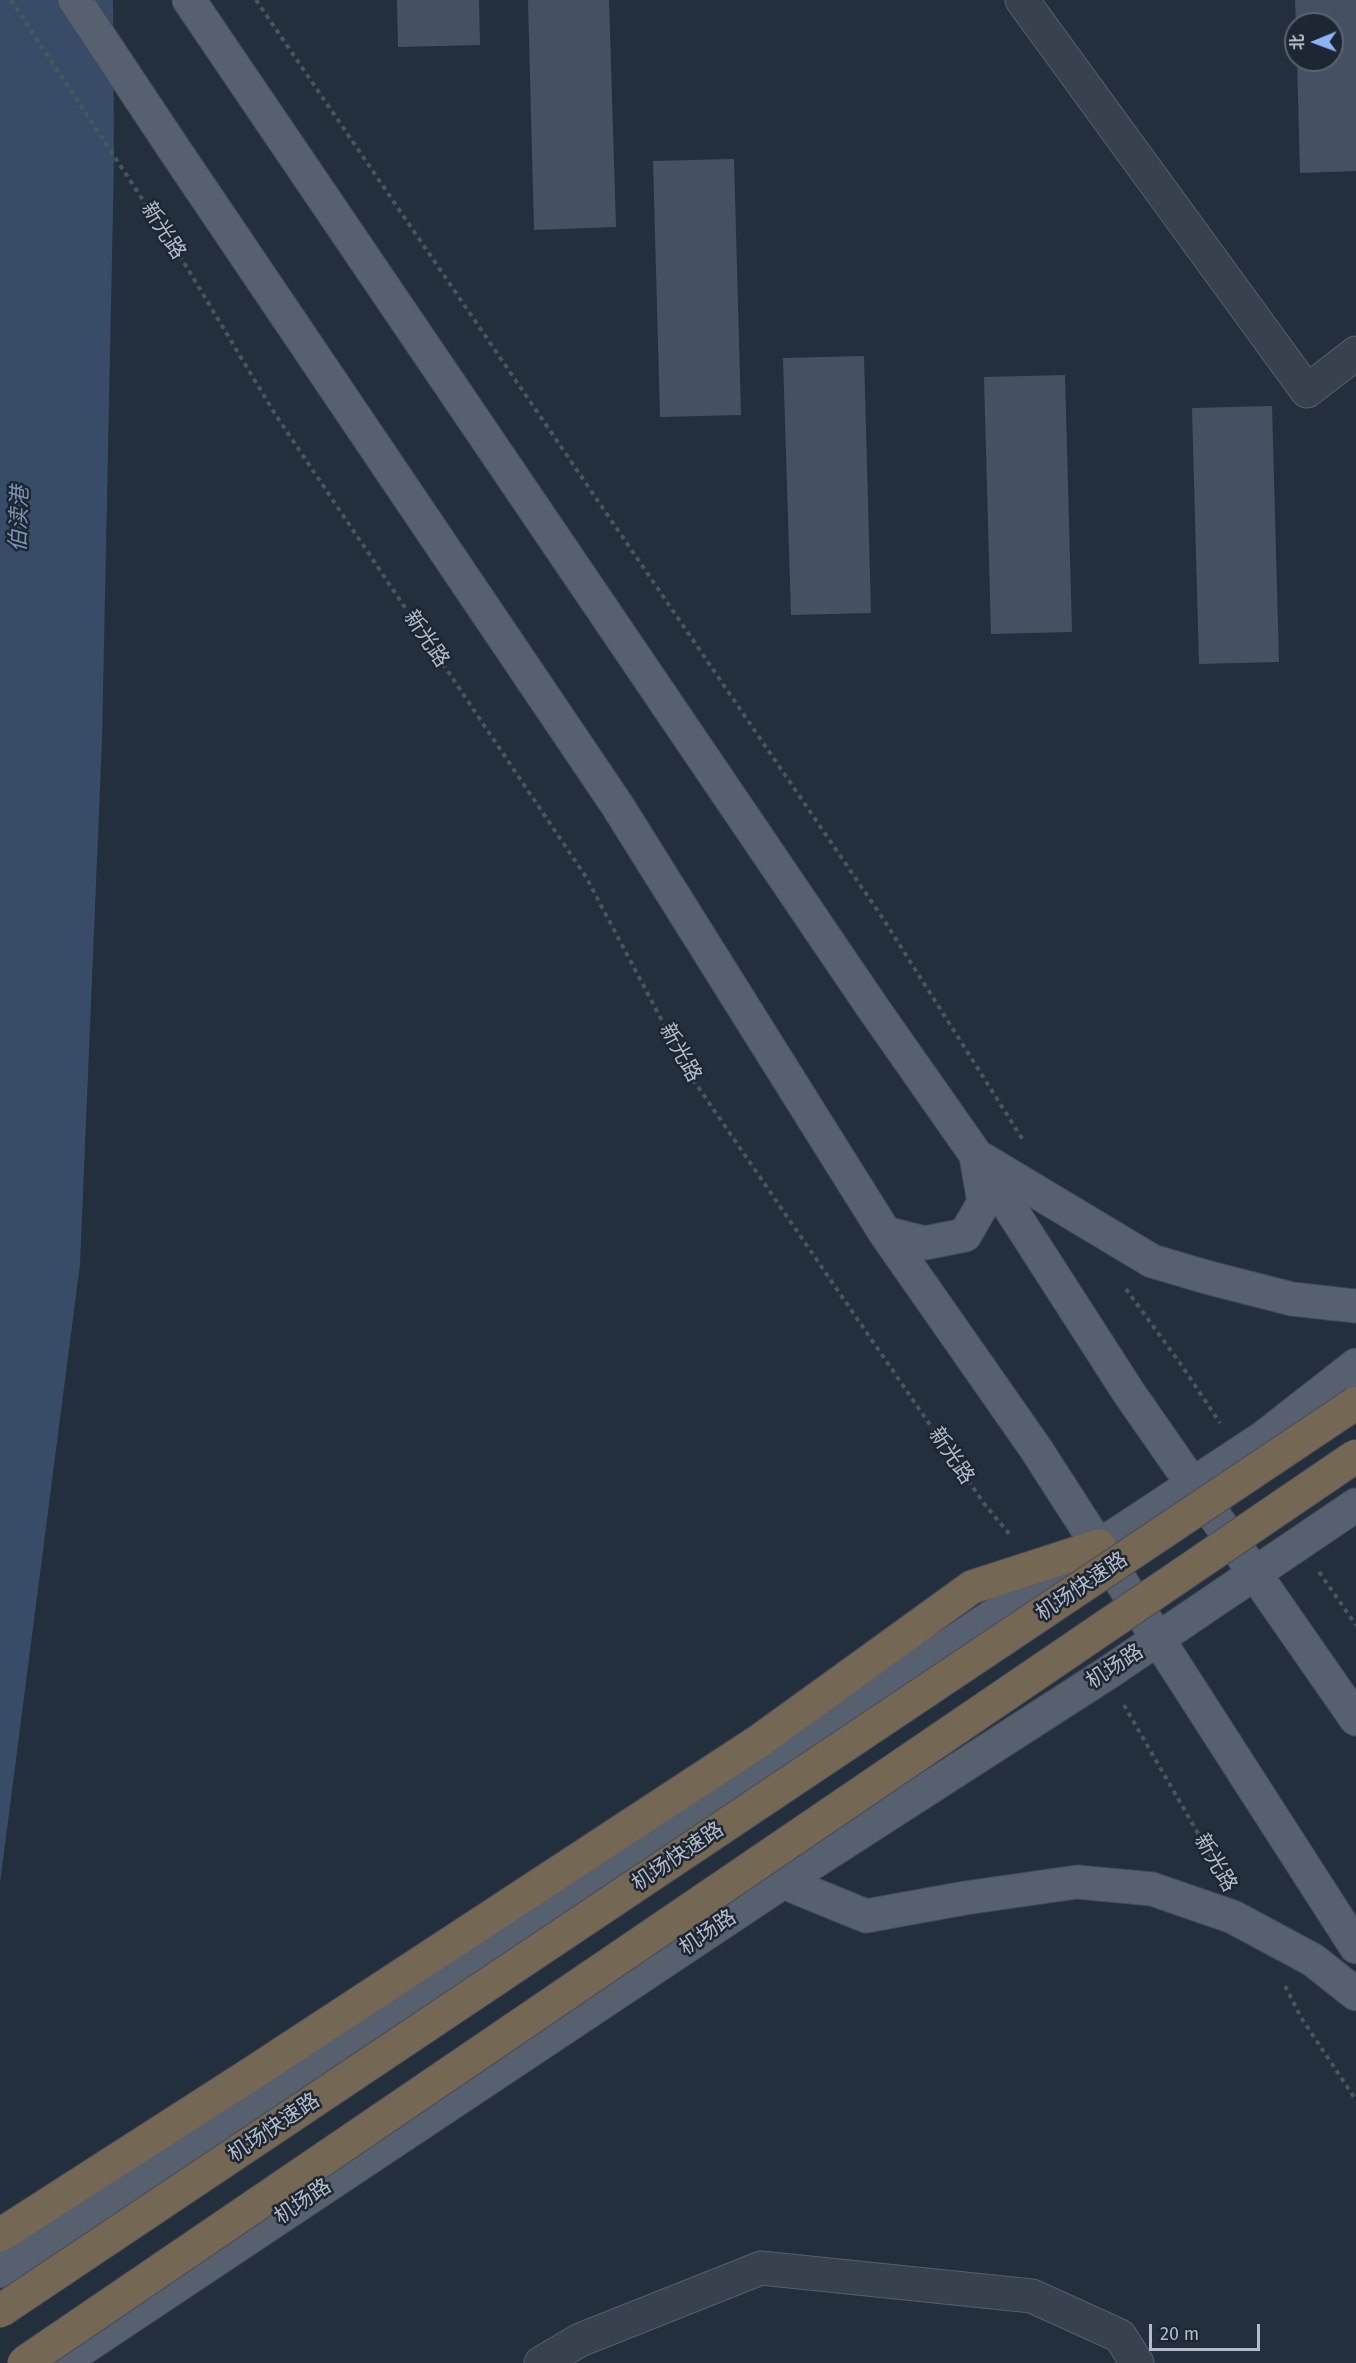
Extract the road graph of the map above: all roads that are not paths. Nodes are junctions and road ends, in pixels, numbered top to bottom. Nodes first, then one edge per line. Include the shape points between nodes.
1 (75, 0) edge
2 (189, 0) edge
3 (1022, 0) edge
4 (1356, 353) edge
5 (976, 1155) junction
6 (885, 1233) junction
7 (1356, 1306) edge
8 (1356, 1365) edge
9 (1356, 1403) edge
10 (1356, 1456) edge
11 (1193, 1484) junction
12 (1356, 1505) edge
13 (1099, 1546) junction
14 (1256, 1574) junction
15 (1159, 1638) junction
16 (1356, 1719) edge
17 (783, 1882) junction
18 (1356, 1947) edge
19 (1356, 1994) edge
20 (0, 2235) edge
21 (0, 2271) edge
22 (0, 2311) edge
23 (65, 2360) edge
24 (24, 2363) edge
25 (541, 2363) edge
26 (1137, 2363) edge

1 - 6 main road via 617,805
2 - 5 main road
3 - 4 street via 1307,391
5 - 6 main road via 984,1202 965,1235 925,1243
5 - 7 main road via 1152,1261 1292,1299
5 - 11 main road via 1129,1393
6 - 13 main road
8 - 11 main road via 1264,1437
9 - 22 highway, 机场快速路, bridge
10 - 24 highway, bridge
11 - 13 main road
11 - 14 main road
12 - 14 main road, 机场路
13 - 15 main road
13 - 20 highway via 972,1587 759,1741
13 - 21 main road
14 - 15 main road, 机场路
14 - 16 main road
15 - 17 main road, 机场路
15 - 18 main road
17 - 19 main road via 866,1916 1077,1881 1152,1889 1233,1917 1313,1960
17 - 23 main road, 机场路
25 - 26 street via 580,2340 761,2268 1032,2296 1120,2336

